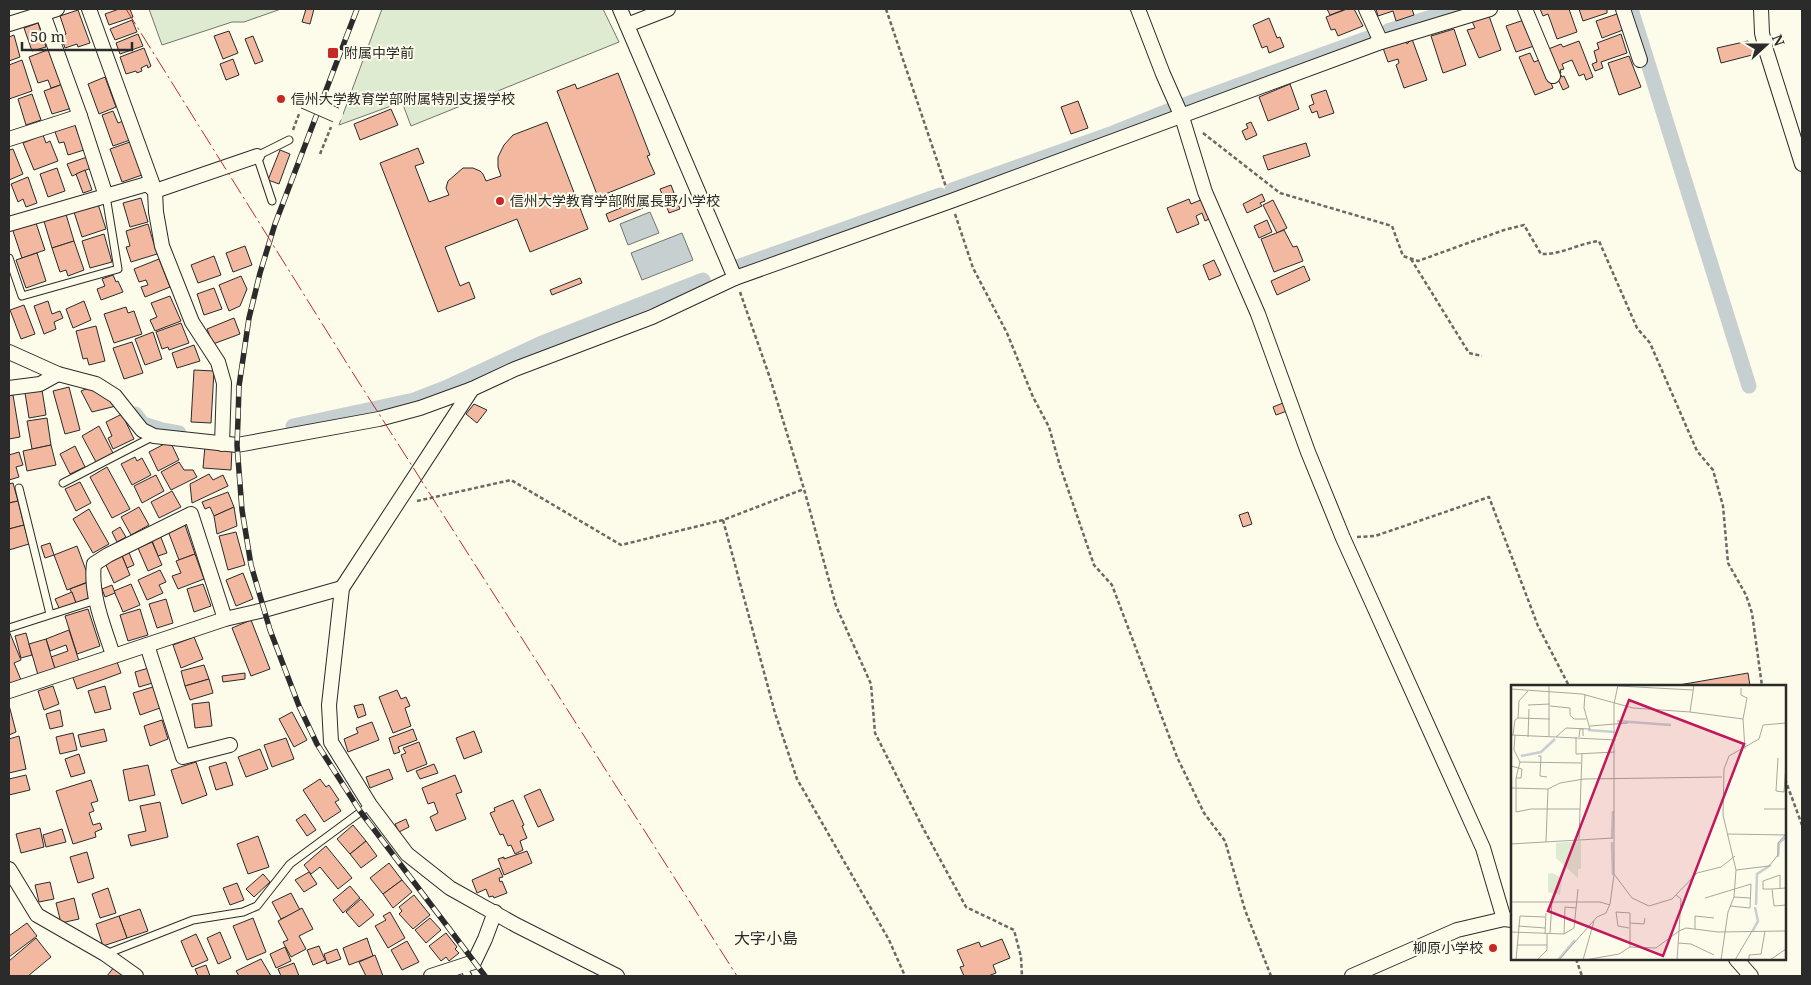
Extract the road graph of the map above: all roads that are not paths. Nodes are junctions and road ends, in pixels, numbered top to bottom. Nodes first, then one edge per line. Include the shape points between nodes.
1 (57, 9) edge
2 (89, 9) edge
3 (620, 9) edge
4 (668, 9) edge
5 (1138, 9) edge
6 (1366, 9) edge
7 (1525, 9) edge
8 (1623, 9) edge
9 (1761, 9) edge
10 (1482, 10) edge
11 (43, 14) junction
12 (9, 24) edge
13 (627, 25) junction
14 (1381, 42) junction
15 (1640, 60) dead end
16 (1553, 76) dead end
17 (304, 101) road end
18 (336, 115) road end
19 (80, 116) junction
20 (1181, 116) junction
21 (9, 139) edge
22 (289, 140) road end
23 (257, 156) junction
24 (1802, 164) edge
25 (155, 191) junction
26 (106, 196) junction
27 (272, 201) dead end
28 (9, 224) edge
29 (9, 258) edge
30 (736, 278) junction
31 (9, 352) edge
32 (58, 374) junction
33 (9, 388) edge
34 (472, 388) junction
35 (154, 436) junction
36 (222, 444) junction
37 (64, 483) dead end
38 (19, 488) dead end
39 (342, 588) junction
40 (96, 600) junction
41 (50, 614) junction
42 (225, 619) junction
43 (9, 628) edge
44 (147, 644) junction
45 (113, 655) junction
46 (9, 691) edge
47 (230, 745) dead end
48 (370, 805) junction
49 (9, 869) edge
50 (495, 912) junction
51 (1508, 919) edge
52 (104, 954) junction
53 (1737, 960) edge
54 (465, 971) edge
55 (136, 976) edge
56 (431, 976) edge
57 (617, 976) edge
58 (1352, 976) edge
59 (1751, 976) edge

1 - 11 street
2 - 25 street
3 - 13 street
4 - 13 street
5 - 20 street
6 - 14 street
7 - 16 street
8 - 15 street
9 - 24 street via 1766,50
10 - 14 street
11 - 12 street
11 - 19 street
13 - 30 street
14 - 20 street
17 - 18 street, bridge
19 - 21 street
19 - 26 street
20 - 30 street
20 - 51 street via 1205,192 1258,314 1343,538 1483,848
22 - 23 lane
23 - 25 street
23 - 27 lane
25 - 26 street via 147,184
25 - 36 street via 162,246 192,322 218,362 224,384
26 - 28 street
26 - 29 lane via 118,269 22,296
30 - 34 street via 652,317
31 - 32 street
32 - 33 street via 40,384
32 - 35 street via 96,384 115,396 142,430
34 - 36 street via 420,408 379,419 238,445
34 - 39 street
35 - 36 street
35 - 37 lane
38 - 41 lane
39 - 42 street
39 - 48 street via 329,705 331,742
40 - 41 lane
40 - 42 street via 94,564 191,514
40 - 45 street
41 - 43 lane
42 - 44 street
44 - 45 street
44 - 47 street via 183,757
45 - 46 street
48 - 50 street via 407,854 450,888
48 - 52 lane via 290,864 257,906 243,912 193,920
49 - 52 street via 37,915
50 - 54 street via 474,962
50 - 57 street
51 - 58 street via 1457,930
52 - 55 street
53 - 59 street
54 - 56 street

